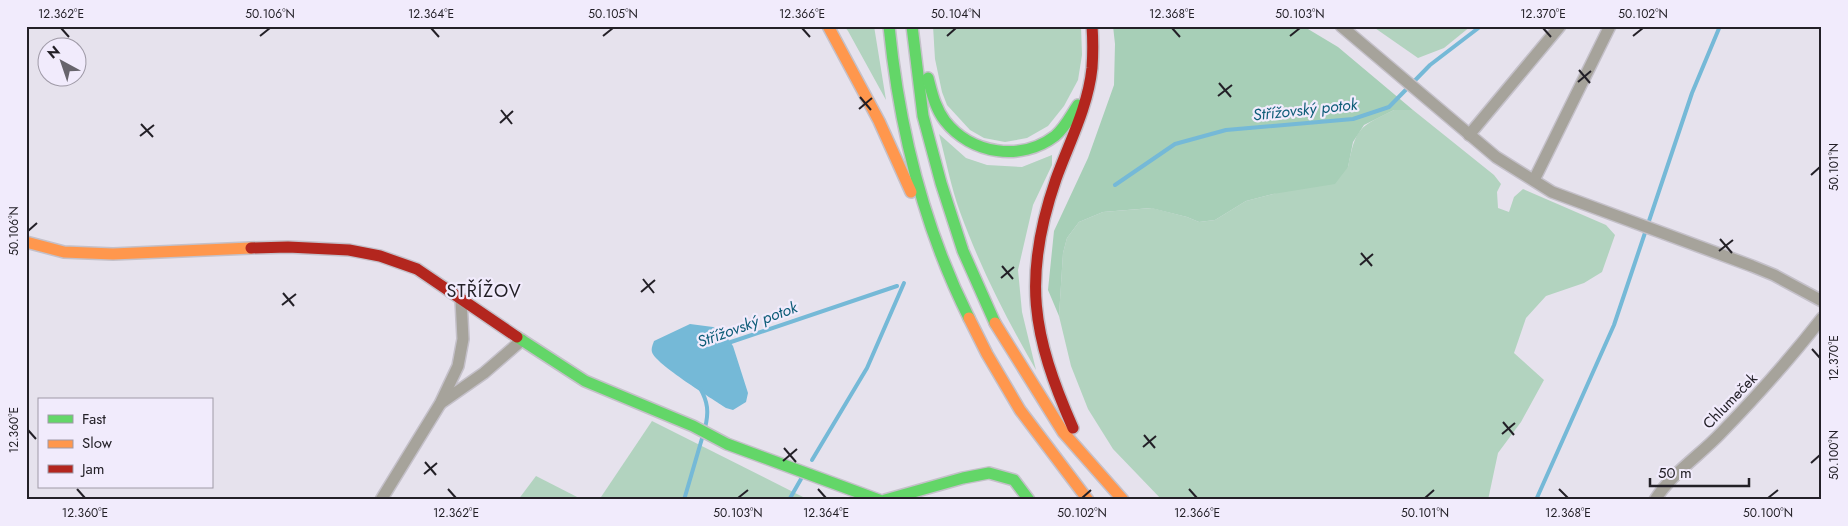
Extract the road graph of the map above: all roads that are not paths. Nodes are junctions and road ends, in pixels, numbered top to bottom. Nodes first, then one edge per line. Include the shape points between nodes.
1 (828, 26) edge
2 (889, 26) edge
3 (912, 26) edge
4 (922, 26) edge
5 (1092, 26) edge
6 (1341, 26) edge
7 (1560, 26) edge
8 (1610, 26) edge
9 (1093, 55) junction
10 (1469, 135) junction
11 (1534, 180) junction
12 (26, 242) edge
13 (942, 256) junction
14 (461, 299) junction
15 (1822, 302) edge
16 (1822, 318) edge
17 (522, 340) junction
18 (440, 404) junction
19 (1088, 461) junction
20 (381, 500) edge
21 (879, 500) edge
22 (885, 500) edge
23 (1029, 500) edge
24 (1088, 500) edge
25 (1123, 500) edge
26 (1654, 500) edge

1 - 13 main road via 879,121
2 - 13 main road via 905,132
3 - 19 main road via 923,116 963,251 992,318 1031,384 1063,432
4 - 9 main road via 932,95 945,122 966,140 996,152 1025,150 1055,136 1079,103
5 - 9 main road
6 - 10 street
7 - 10 street
8 - 11 street
9 - 19 main road via 1085,103 1047,208 1033,287 1038,334 1048,369
10 - 11 street via 1496,157
11 - 15 street via 1552,192 1774,275
12 - 14 main road via 64,252 113,254 288,247 348,250 380,256 417,269
13 - 24 main road via 974,329 1012,398
14 - 17 main road
14 - 18 street via 462,348 458,366
16 - 26 street, Chlumeček via 1764,389
17 - 18 street via 484,373
17 - 21 main road via 585,380 727,444
18 - 20 street
19 - 25 main road
22 - 23 main road via 989,473 1014,480

